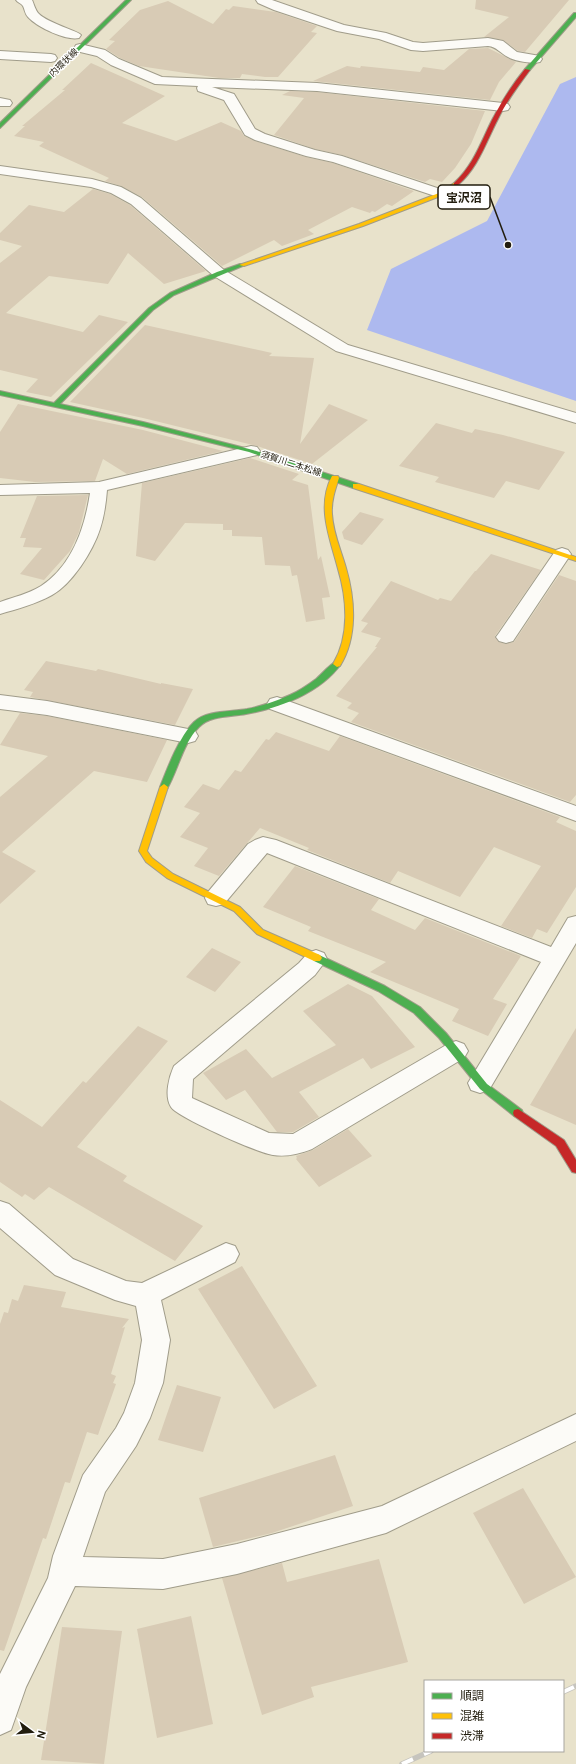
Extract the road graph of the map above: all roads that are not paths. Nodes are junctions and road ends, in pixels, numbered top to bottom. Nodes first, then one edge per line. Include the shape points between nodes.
1 (22, 0) edge
2 (129, 0) edge
3 (262, 0) edge
4 (576, 14) edge
5 (78, 33) joint
6 (65, 45) dead end
7 (80, 48) junction
8 (0, 55) edge
9 (53, 56) joint
10 (536, 59) junction
11 (39, 70) dead end
12 (192, 83) junction
13 (503, 107) junction
14 (0, 126) edge
15 (0, 170) edge
16 (441, 194) junction
17 (219, 274) junction
18 (0, 393) edge
19 (55, 405) junction
20 (576, 418) edge
21 (251, 451) junction
22 (334, 478) junction
23 (98, 487) junction
24 (0, 490) edge
25 (569, 557) edge
26 (0, 608) edge
27 (506, 637) dead end
28 (0, 702) edge
29 (277, 704) junction
30 (188, 736) junction
31 (576, 814) edge
32 (216, 898) junction
33 (576, 924) edge
34 (316, 958) junction
35 (556, 958) junction
36 (456, 1051) junction
37 (480, 1083) junction
38 (576, 1169) edge
39 (2, 1218) edge
40 (226, 1254) dead end
41 (147, 1296) junction
42 (576, 1427) edge
43 (65, 1571) junction
44 (6, 1684) edge
45 (0, 1719) edge

1 - 5 street via 27,2 31,13 60,32
2 - 7 street, 内環状線
3 - 10 street via 341,28 382,36 411,46 488,42 499,44 513,55
4 - 10 street
5 - 6 street, 内環状線
7 - 12 street via 101,53 115,62 160,81
7 - 14 street, 内環状線
8 - 9 street
9 - 11 street, 内環状線
10 - 13 street via 518,81
12 - 13 street via 317,87
12 - 16 street via 229,98 250,132 260,137 337,159
13 - 16 street via 463,179
15 - 17 street via 92,183 116,190 136,201
16 - 17 street via 361,225
17 - 19 street via 183,288 151,309
17 - 20 street via 342,348
18 - 19 street, 須賀川二本松線
19 - 21 street, 須賀川二本松線
21 - 22 street, 須賀川二本松線
21 - 23 street
22 - 25 street, 須賀川二本松線
22 - 29 street via 327,505 328,523 345,584 348,619 346,648 341,658 323,678 308,689
23 - 24 street
23 - 26 street via 95,517 87,542 60,580 38,596
25 - 27 street
28 - 30 street via 47,708
29 - 30 street via 203,720
29 - 31 street
30 - 32 street via 160,798 143,851 146,858 161,870
32 - 34 street via 246,916 260,932
32 - 35 street via 256,850 268,845
33 - 35 street
34 - 36 street via 379,986 417,1010
34 - 36 street via 307,969 183,1073 180,1101 185,1106 265,1143 292,1146 303,1142
35 - 37 street
36 - 37 street
37 - 38 street via 560,1143
39 - 41 street via 64,1267 124,1292
40 - 41 street via 154,1289
41 - 43 street via 156,1340 149,1383 126,1437 93,1485
42 - 43 street via 386,1519 237,1559 163,1574
43 - 44 street via 62,1582
44 - 45 street

